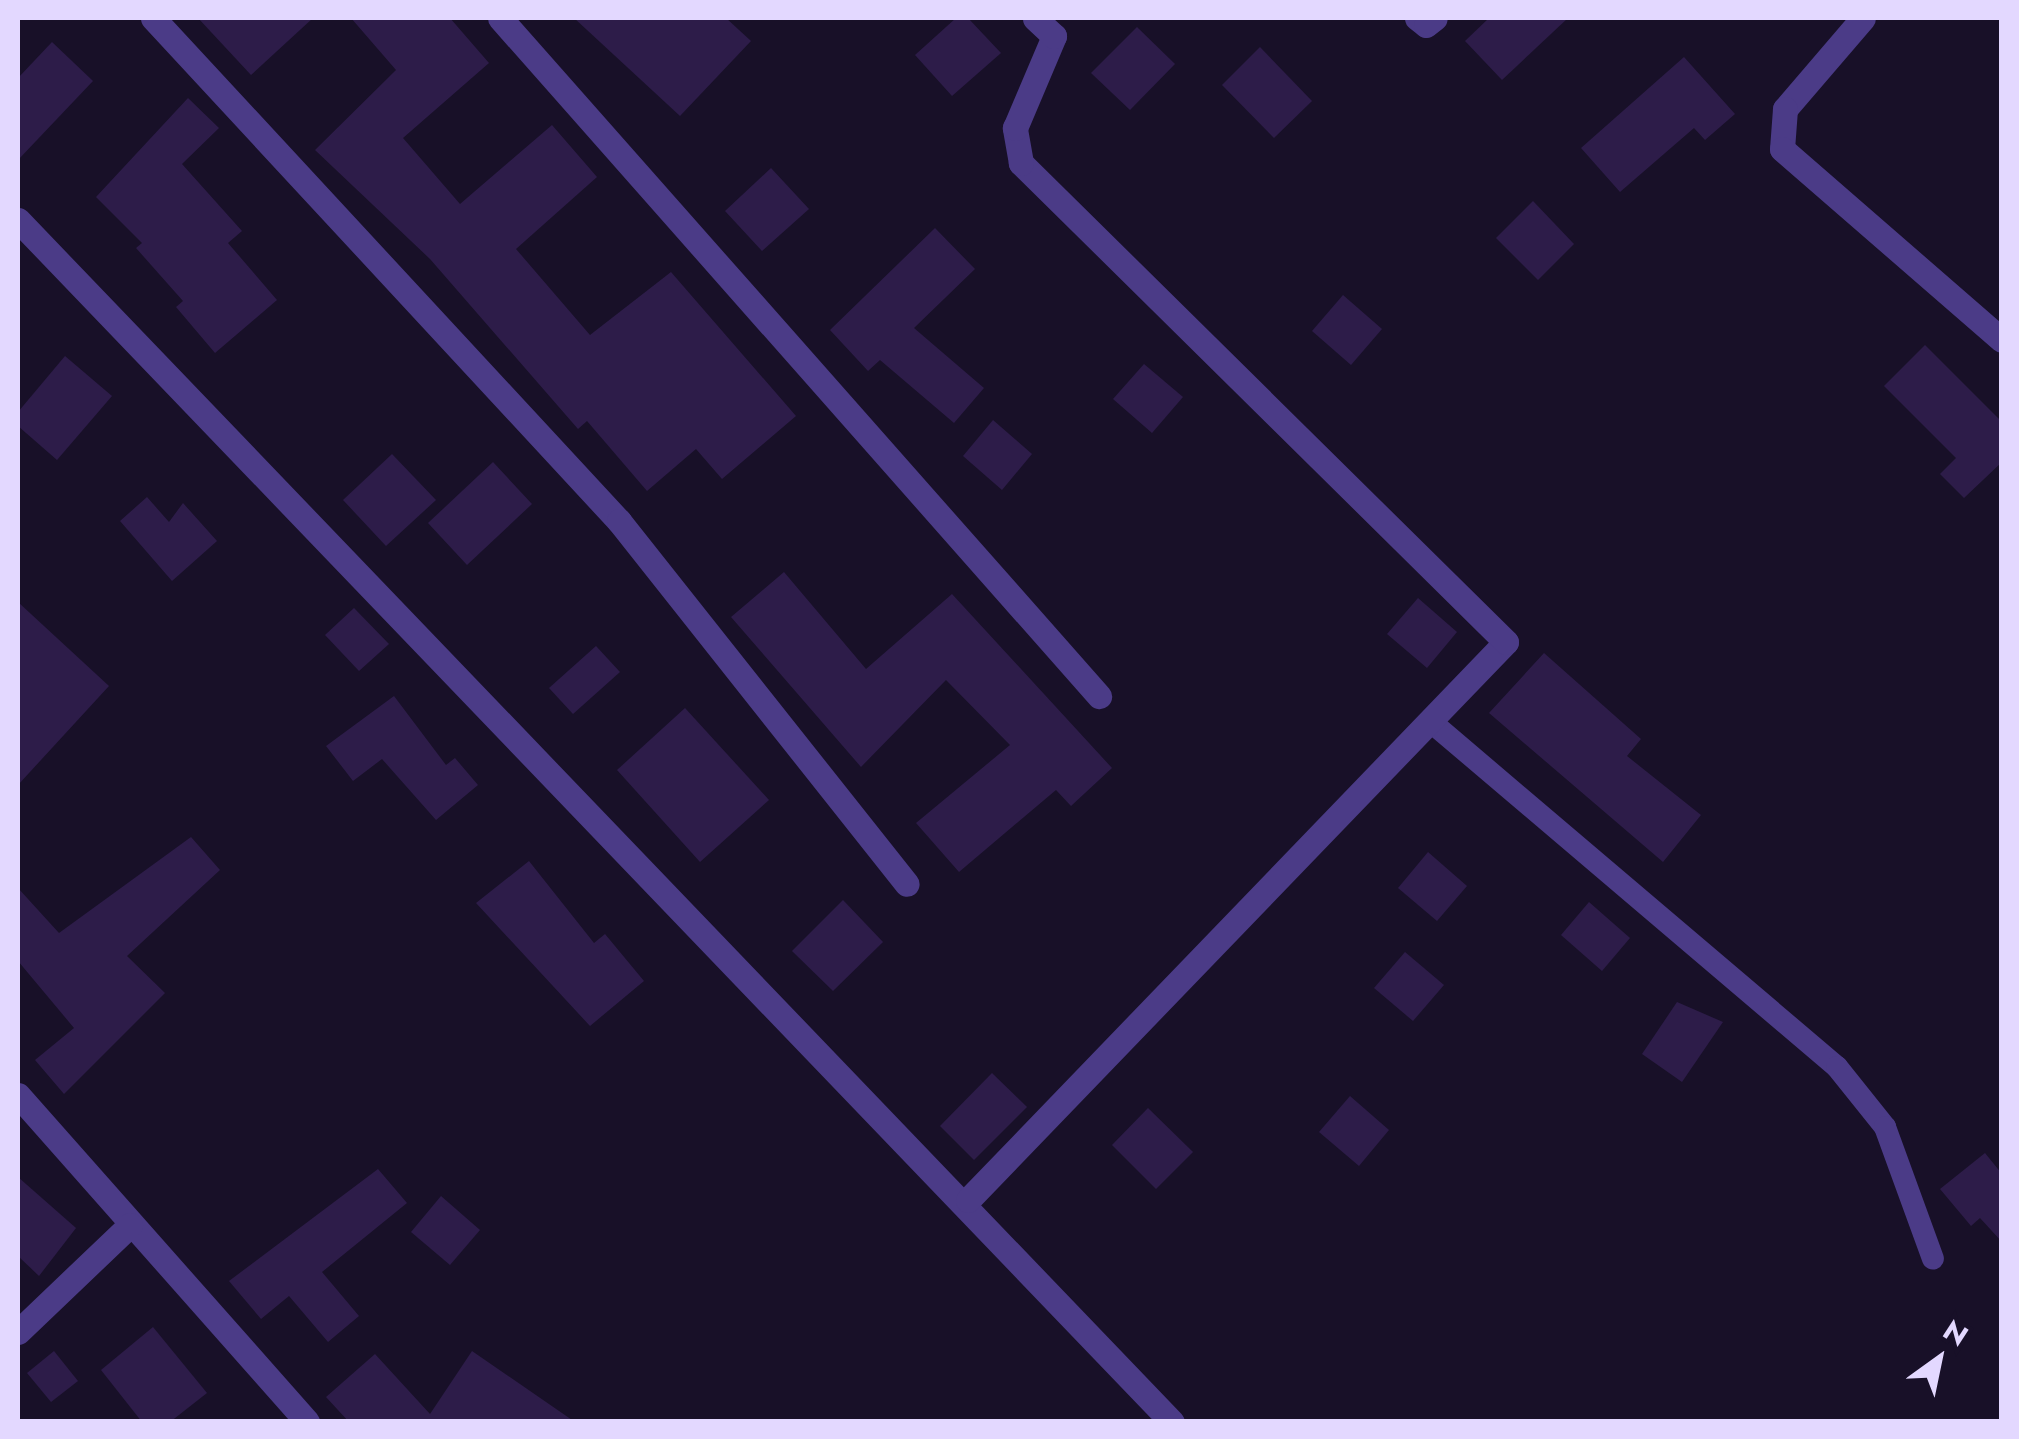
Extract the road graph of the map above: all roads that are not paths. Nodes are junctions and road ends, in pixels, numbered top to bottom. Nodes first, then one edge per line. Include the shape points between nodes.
1 (153, 18) edge
2 (500, 18) edge
3 (1035, 18) edge
4 (1417, 18) edge
5 (1435, 18) edge
6 (1862, 18) edge
7 (18, 220) edge
8 (2002, 340) edge
9 (1098, 696) dead end
10 (1430, 721) junction
11 (906, 884) dead end
12 (18, 1095) edge
13 (968, 1200) junction
14 (130, 1225) junction
15 (1933, 1259) dead end
16 (18, 1332) edge
17 (307, 1422) edge
18 (1172, 1422) edge

1 - 11 street via 620,521
2 - 9 street
3 - 10 street via 1054,36 1016,128 1022,163 1506,642
4 - 5 street via 1426,25
6 - 8 street via 1784,109 1782,149
7 - 13 street
10 - 13 street
10 - 15 lane via 1837,1067 1886,1127
12 - 14 street
13 - 18 street
14 - 16 street
14 - 17 street

